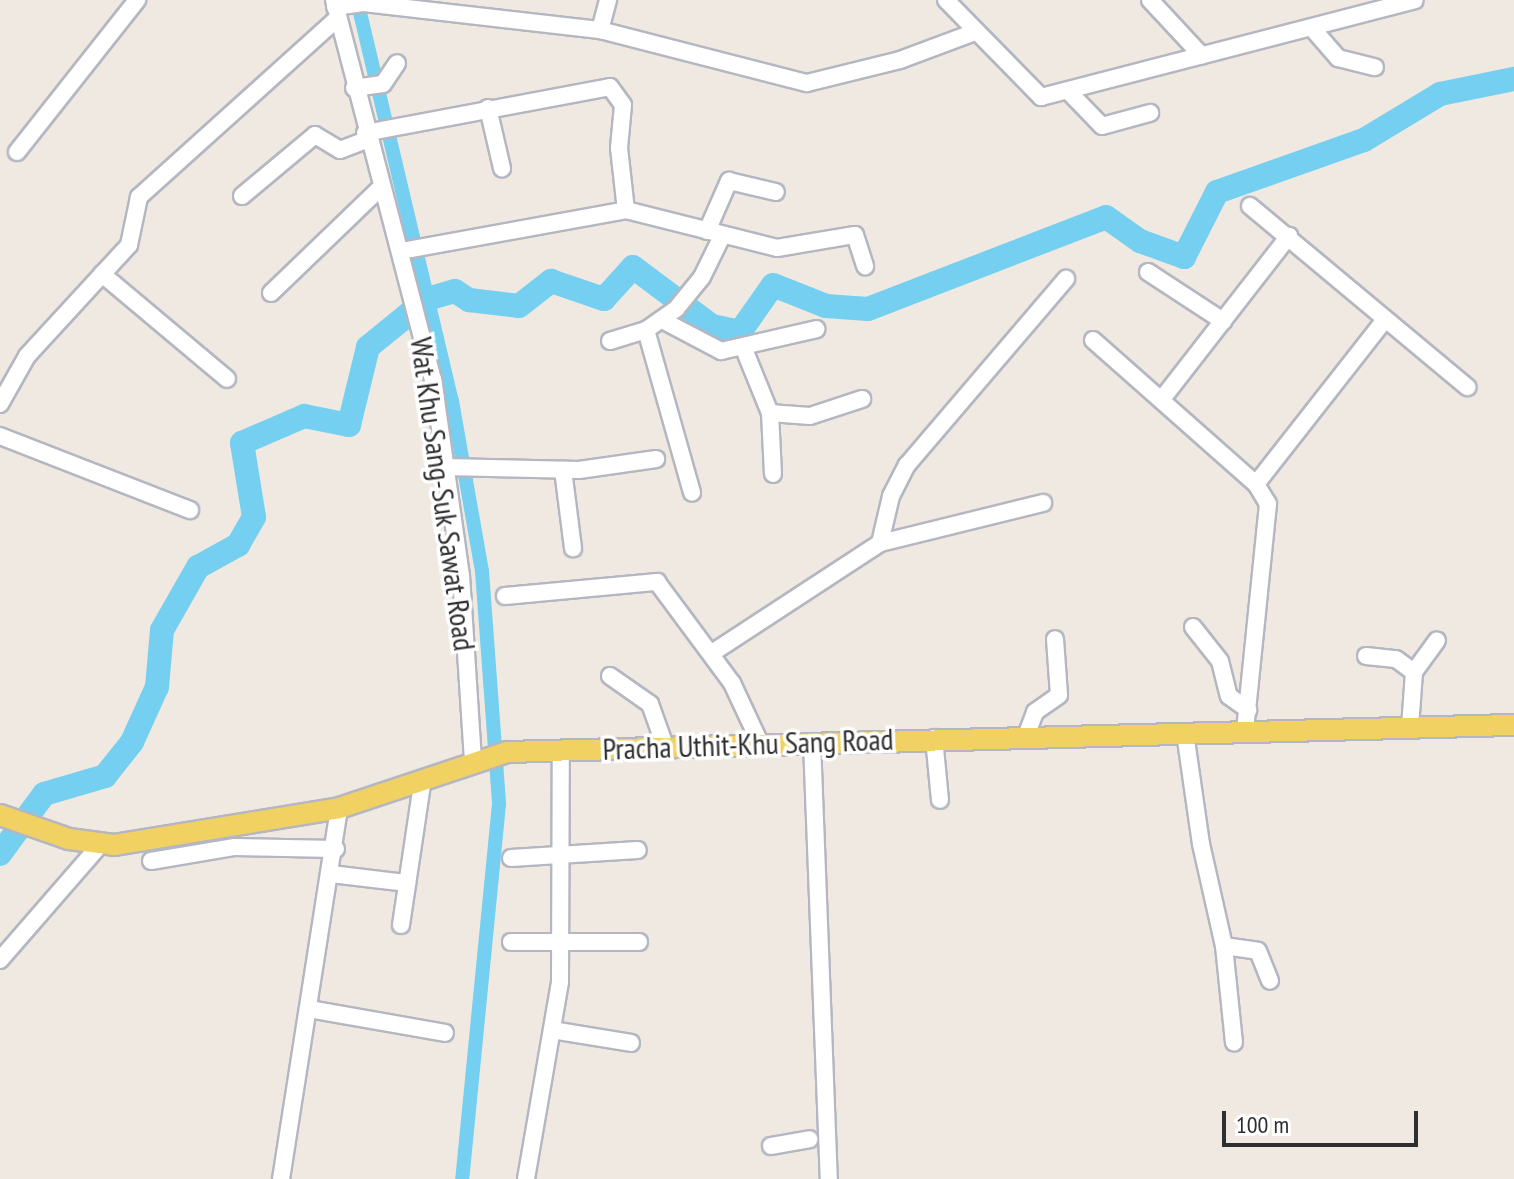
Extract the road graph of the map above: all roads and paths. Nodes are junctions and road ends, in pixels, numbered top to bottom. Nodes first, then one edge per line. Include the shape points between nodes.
1 (137, 0) edge
2 (608, 0) edge
3 (946, 0) edge
4 (1150, 0) edge
5 (1415, 0) edge
6 (343, 10) edge
7 (1312, 28) junction
8 (600, 30) junction
9 (975, 32) junction
10 (1202, 56) junction
11 (397, 63) dead end
12 (1375, 67) dead end
13 (366, 87) junction
14 (1069, 92) junction
15 (488, 108) junction
16 (1150, 113) dead end
17 (375, 132) junction
18 (17, 152) dead end
19 (502, 168) dead end
20 (379, 189) junction
21 (776, 192) dead end
22 (242, 196) dead end
23 (1250, 206) dead end
24 (626, 210) junction
25 (715, 233) junction
26 (1289, 236) junction
27 (401, 251) junction
28 (865, 266) dead end
29 (1148, 272) dead end
30 (102, 274) junction
31 (1066, 279) dead end
32 (271, 293) dead end
33 (662, 320) junction
34 (1223, 321) junction
35 (1384, 321) junction
36 (817, 329) dead end
37 (646, 330) junction
38 (1093, 340) dead end
39 (610, 341) dead end
40 (744, 349) junction
41 (227, 379) dead end
42 (1467, 387) dead end
43 (862, 399) dead end
44 (1162, 399) junction
45 (0, 404) edge
46 (770, 413) junction
47 (0, 436) edge
48 (656, 459) dead end
49 (458, 466) junction
50 (563, 470) junction
51 (773, 474) dead end
52 (1256, 484) junction
53 (692, 493) dead end
54 (1043, 503) dead end
55 (190, 510) dead end
56 (880, 543) junction
57 (573, 548) dead end
58 (505, 596) dead end
59 (1193, 627) dead end
60 (1055, 639) dead end
61 (1437, 640) dead end
62 (712, 653) junction
63 (1366, 656) dead end
64 (1414, 672) junction
65 (610, 676) dead end
66 (1248, 710) junction
67 (1514, 725) edge
68 (1410, 728) junction
69 (1245, 732) junction
70 (1185, 733) junction
71 (1026, 736) junction
72 (934, 738) junction
73 (812, 742) junction
74 (760, 743) junction
75 (665, 746) junction
76 (561, 751) junction
77 (490, 755) junction
78 (422, 784) junction
79 (940, 800) dead end
80 (339, 808) junction
81 (2, 816) edge
82 (101, 844) junction
83 (336, 849) junction
84 (638, 850) dead end
85 (564, 853) junction
86 (511, 858) dead end
87 (151, 861) dead end
88 (331, 874) junction
89 (407, 883) junction
90 (401, 925) dead end
91 (563, 941) junction
92 (511, 942) dead end
93 (639, 942) dead end
94 (1224, 946) junction
95 (0, 960) edge
96 (1270, 981) dead end
97 (309, 1009) junction
98 (552, 1030) junction
99 (445, 1033) dead end
100 (1234, 1042) dead end
101 (631, 1043) dead end
102 (818, 1137) junction
103 (771, 1146) dead end
104 (281, 1179) edge
105 (526, 1179) edge
106 (829, 1179) edge

1 - 18 street
2 - 8 street
3 - 9 street
4 - 10 street
5 - 7 street
6 - 8 street
6 - 13 street, Wat Khu Sang-Suk Sawat Road
6 - 30 street via 292,63 139,197 133,238
7 - 10 street
7 - 12 street via 1338,58
8 - 9 street via 807,83 900,60
9 - 14 street via 1035,93
10 - 14 street
11 - 13 street via 389,80
13 - 17 street, Wat Khu Sang-Suk Sawat Road
14 - 16 street via 1102,126
15 - 17 street
15 - 19 street
15 - 24 street via 603,86 617,91 623,105 619,148
17 - 20 street, Wat Khu Sang-Suk Sawat Road
17 - 22 street via 340,150 315,135
20 - 27 street, Wat Khu Sang-Suk Sawat Road
20 - 32 street
21 - 25 street via 729,181
23 - 26 street
24 - 25 street
24 - 27 street
25 - 28 street via 777,248 855,235
25 - 33 street via 689,292
26 - 34 street
26 - 35 street
27 - 49 street, Wat Khu Sang-Suk Sawat Road
29 - 34 street
30 - 41 street
30 - 45 street via 27,356
31 - 56 street via 907,465 891,496
33 - 37 street
33 - 40 street via 703,346
34 - 44 street
35 - 42 street
35 - 52 street
36 - 40 street
37 - 39 street
37 - 53 street
38 - 44 street
40 - 46 street
43 - 46 street via 810,416
44 - 52 street
46 - 51 street
47 - 55 street
48 - 50 street
49 - 50 street
49 - 77 street, Wat Khu Sang-Suk Sawat Road via 461,575
50 - 57 street
52 - 66 street via 1270,514
54 - 56 street
56 - 62 street
58 - 62 street via 657,582
59 - 66 street via 1220,661 1229,696
60 - 71 street via 1059,695 1035,712
61 - 64 street
62 - 74 street
63 - 64 street via 1396,659
64 - 68 street
65 - 75 street via 650,704
66 - 69 street
67 - 68 main road, Pracha Uthit-Khu Sang Road
68 - 69 main road, Pracha Uthit-Khu Sang Road
69 - 70 main road, Pracha Uthit-Khu Sang Road
70 - 71 main road, Pracha Uthit-Khu Sang Road
70 - 94 street via 1193,803
71 - 72 main road, Pracha Uthit-Khu Sang Road
72 - 73 main road, Pracha Uthit-Khu Sang Road
72 - 79 street
73 - 74 main road, Pracha Uthit-Khu Sang Road
73 - 102 street
74 - 75 main road, Pracha Uthit-Khu Sang Road
75 - 76 main road, Pracha Uthit-Khu Sang Road
76 - 77 main road, Pracha Uthit-Khu Sang Road
76 - 85 street
77 - 78 main road, Pracha Uthit-Khu Sang Road
78 - 80 main road, Pracha Uthit-Khu Sang Road
78 - 89 street
80 - 82 main road, Pracha Uthit-Khu Sang Road
80 - 83 street
81 - 82 main road, Pracha Uthit-Khu Sang Road
82 - 95 street
83 - 87 street via 235,847
83 - 88 street
84 - 85 street
85 - 86 street
85 - 91 street
88 - 89 street
88 - 97 street
89 - 90 street
91 - 92 street
91 - 93 street
91 - 98 street
94 - 96 street via 1258,951
94 - 100 street
97 - 99 street
97 - 104 street
98 - 101 street
98 - 105 street
102 - 103 street
102 - 106 street

